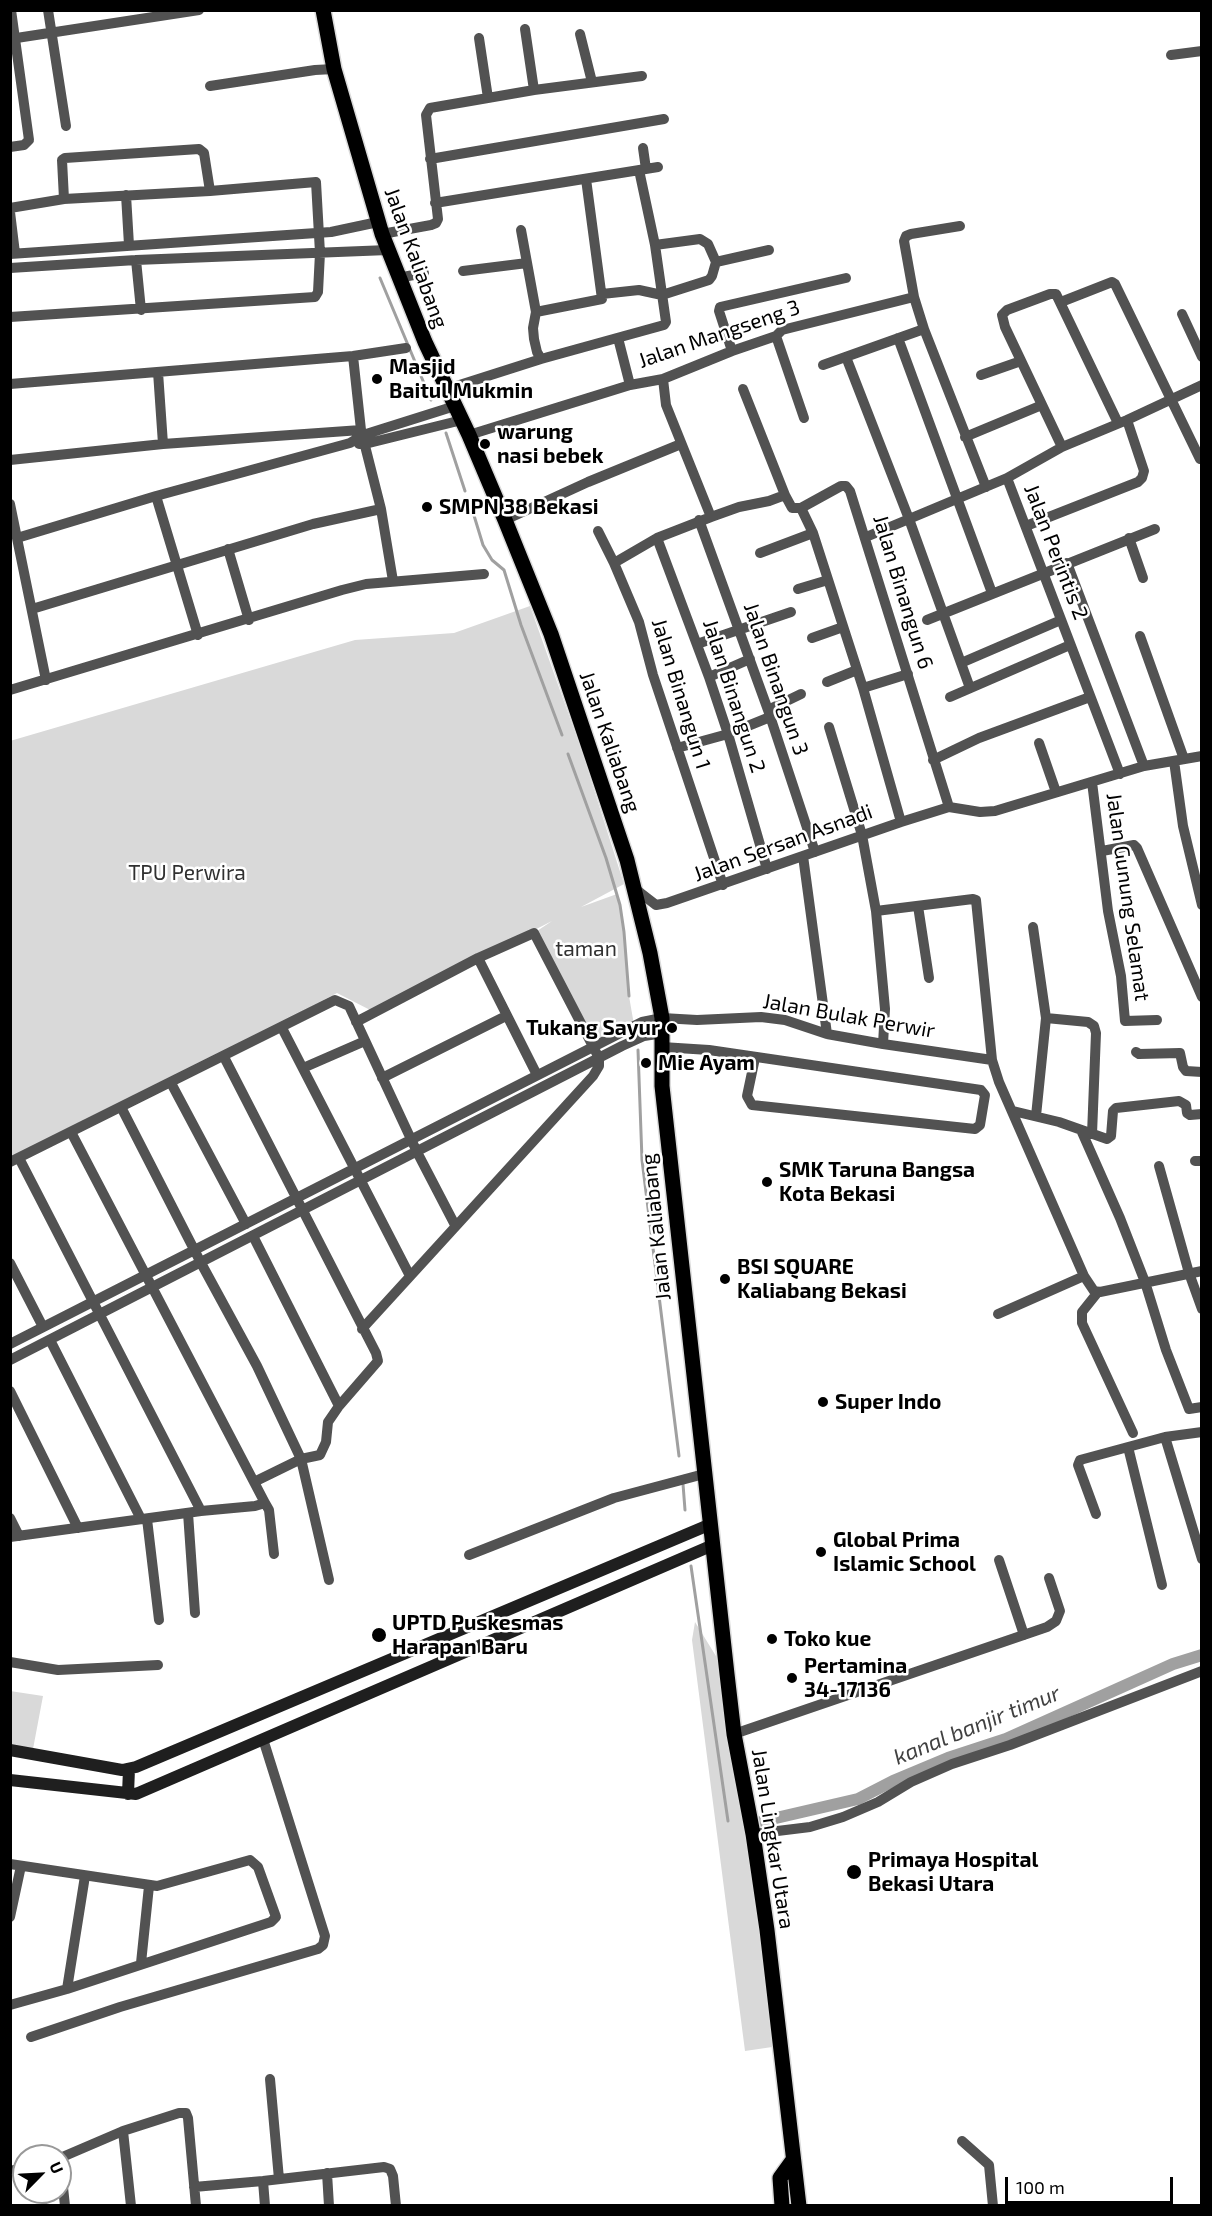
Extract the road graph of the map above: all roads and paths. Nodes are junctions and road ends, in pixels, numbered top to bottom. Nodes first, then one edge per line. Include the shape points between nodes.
1 (11, 10) edge
2 (48, 10) edge
3 (199, 10) edge
4 (323, 10) edge
5 (525, 29) dead end
6 (52, 32) junction
7 (580, 34) dead end
8 (13, 38) edge
9 (479, 39) dead end
10 (1202, 51) edge
11 (1171, 55) dead end
12 (334, 69) junction
13 (642, 76) dead end
14 (592, 82) junction
15 (210, 86) dead end
16 (534, 90) junction
17 (489, 98) junction
18 (664, 119) dead end
19 (66, 126) dead end
20 (10, 147) edge
21 (643, 148) dead end
22 (430, 159) junction
23 (658, 167) dead end
24 (642, 170) junction
25 (586, 179) junction
26 (210, 191) junction
27 (126, 195) junction
28 (64, 199) junction
29 (435, 202) junction
30 (10, 210) edge
31 (960, 226) dead end
32 (380, 228) junction
33 (521, 230) dead end
34 (320, 232) junction
35 (194, 241) junction
36 (129, 245) junction
37 (655, 245) junction
38 (58, 250) junction
39 (388, 250) junction
40 (769, 250) dead end
41 (320, 253) junction
42 (13, 254) edge
43 (195, 258) junction
44 (136, 260) junction
45 (527, 262) junction
46 (716, 262) junction
47 (59, 264) junction
48 (10, 268) edge
49 (463, 271) dead end
50 (424, 273) dead end
51 (846, 278) dead end
52 (398, 279) junction
53 (602, 294) junction
54 (662, 296) junction
55 (914, 297) junction
56 (1061, 302) junction
57 (141, 310) junction
58 (536, 312) junction
59 (1182, 314) dead end
60 (10, 317) edge
61 (924, 329) junction
62 (776, 336) junction
63 (618, 338) junction
64 (898, 338) junction
65 (406, 348) dead end
66 (732, 351) junction
67 (352, 356) junction
68 (846, 357) junction
69 (1202, 357) edge
70 (541, 359) junction
71 (1021, 361) junction
72 (823, 365) dead end
73 (158, 372) junction
74 (981, 375) dead end
75 (663, 379) junction
76 (10, 384) edge
77 (1202, 385) edge
78 (630, 386) junction
79 (447, 389) junction
80 (743, 389) dead end
81 (1171, 398) junction
82 (1042, 405) junction
83 (443, 410) junction
84 (804, 418) dead end
85 (462, 420) junction
86 (1123, 421) junction
87 (469, 435) junction
88 (363, 437) junction
89 (965, 437) junction
90 (163, 444) junction
91 (681, 444) junction
92 (1062, 447) junction
93 (1200, 459) edge
94 (10, 460) edge
95 (1007, 478) junction
96 (986, 487) junction
97 (785, 495) junction
98 (156, 496) junction
99 (958, 499) junction
100 (11, 505) edge
101 (801, 508) junction
102 (381, 509) junction
103 (711, 517) junction
104 (909, 519) junction
105 (505, 520) junction
106 (699, 520) junction
107 (1026, 526) junction
108 (1155, 529) dead end
109 (598, 531) dead end
110 (813, 533) junction
111 (657, 537) junction
112 (866, 537) junction
113 (17, 538) junction
114 (1128, 538) junction
115 (228, 549) junction
116 (760, 553) dead end
117 (614, 563) junction
118 (1066, 563) junction
119 (178, 565) junction
120 (1043, 573) junction
121 (484, 574) dead end
122 (1143, 578) dead end
123 (828, 580) junction
124 (393, 582) junction
125 (798, 589) dead end
126 (992, 593) junction
127 (32, 609) junction
128 (791, 612) dead end
129 (943, 613) junction
130 (249, 620) junction
131 (927, 620) dead end
132 (1061, 620) junction
133 (843, 627) junction
134 (739, 629) junction
135 (198, 635) junction
136 (1140, 636) dead end
137 (812, 638) dead end
138 (698, 644) junction
139 (1070, 645) junction
140 (750, 659) junction
141 (961, 663) junction
142 (857, 670) junction
143 (908, 674) junction
144 (709, 677) junction
145 (46, 680) junction
146 (827, 682) dead end
147 (863, 688) junction
148 (969, 688) junction
149 (10, 690) edge
150 (801, 694) dead end
151 (950, 697) dead end
152 (1090, 697) junction
153 (769, 713) junction
154 (830, 727) dead end
155 (728, 734) junction
156 (1039, 743) dead end
157 (677, 748) junction
158 (1202, 756) edge
159 (933, 760) junction
160 (1179, 760) junction
161 (1144, 766) junction
162 (1120, 774) junction
163 (1092, 782) junction
164 (1056, 792) junction
165 (949, 807) junction
166 (901, 822) junction
167 (862, 835) junction
168 (1102, 851) junction
169 (814, 852) junction
170 (803, 856) junction
171 (767, 869) junction
172 (723, 885) junction
173 (634, 888) junction
174 (1202, 905) edge
175 (918, 906) junction
176 (876, 911) junction
177 (1033, 927) dead end
178 (478, 958) junction
179 (929, 978) dead end
180 (1202, 997) edge
181 (506, 1016) junction
182 (1046, 1018) junction
183 (1157, 1020) dead end
184 (356, 1022) junction
185 (282, 1028) junction
186 (662, 1033) junction
187 (827, 1034) junction
188 (365, 1041) junction
189 (883, 1044) junction
190 (594, 1047) junction
191 (1136, 1052) dead end
192 (224, 1057) junction
193 (599, 1058) junction
194 (756, 1058) junction
195 (992, 1060) junction
196 (303, 1068) junction
197 (1202, 1071) edge
198 (537, 1076) junction
199 (382, 1078) junction
200 (171, 1083) junction
201 (121, 1107) junction
202 (1013, 1111) junction
203 (1202, 1114) edge
204 (1036, 1116) junction
205 (70, 1132) junction
206 (1086, 1132) junction
207 (412, 1139) junction
208 (417, 1152) junction
209 (15, 1160) edge
210 (1159, 1166) dead end
211 (355, 1168) junction
212 (362, 1180) junction
213 (296, 1198) junction
214 (302, 1210) junction
215 (246, 1224) junction
216 (455, 1225) junction
217 (252, 1236) junction
218 (194, 1250) junction
219 (10, 1263) edge
220 (201, 1263) junction
221 (1202, 1271) edge
222 (1189, 1274) junction
223 (146, 1275) junction
224 (410, 1276) junction
225 (1084, 1276) junction
226 (1145, 1282) junction
227 (153, 1287) junction
228 (1098, 1292) junction
229 (93, 1302) junction
230 (1202, 1309) edge
231 (100, 1314) junction
232 (998, 1314) dead end
233 (43, 1327) junction
234 (362, 1329) junction
235 (50, 1340) junction
236 (10, 1344) edge
237 (10, 1360) edge
238 (10, 1391) edge
239 (339, 1406) junction
240 (1202, 1407) edge
241 (1202, 1432) edge
242 (1133, 1433) dead end
243 (1165, 1437) junction
244 (1128, 1447) junction
245 (301, 1459) junction
246 (700, 1475) junction
247 (254, 1482) junction
248 (265, 1503) junction
249 (201, 1511) junction
250 (188, 1513) junction
251 (1096, 1514) dead end
252 (10, 1518) edge
253 (144, 1519) junction
254 (711, 1524) junction
255 (78, 1528) junction
256 (15, 1537) edge
257 (713, 1545) junction
258 (274, 1554) dead end
259 (469, 1555) dead end
260 (1202, 1559) edge
261 (999, 1560) dead end
262 (1049, 1578) dead end
263 (329, 1580) dead end
264 (1162, 1585) dead end
265 (195, 1613) dead end
266 (159, 1620) dead end
267 (1024, 1635) junction
268 (402, 1658) junction
269 (10, 1662) edge
270 (158, 1665) dead end
271 (1202, 1671) edge
272 (409, 1675) junction
273 (735, 1734) junction
274 (262, 1739) junction
275 (10, 1750) edge
276 (129, 1771) junction
277 (10, 1780) edge
278 (129, 1792) junction
279 (752, 1830) junction
280 (16, 1865) edge
281 (85, 1876) junction
282 (149, 1886) junction
283 (10, 1917) edge
284 (141, 1963) junction
285 (66, 1989) junction
286 (10, 2005) edge
287 (31, 2037) dead end
288 (270, 2079) dead end
289 (123, 2131) junction
290 (962, 2141) dead end
291 (72, 2154) edge
292 (793, 2160) junction
293 (327, 2173) junction
294 (279, 2179) junction
295 (263, 2181) junction
296 (194, 2187) junction
297 (131, 2205) edge
298 (196, 2205) edge
299 (265, 2205) edge
300 (329, 2205) edge
301 (396, 2205) edge
302 (782, 2205) edge
303 (799, 2205) edge
304 (993, 2205) edge

1 - 8 street
2 - 6 street
3 - 6 street
4 - 12 main road, Jalan Kaliabang
5 - 16 street
6 - 8 street
6 - 19 street
7 - 14 street
8 - 20 street via 29,140
9 - 17 street
10 - 11 street
12 - 15 street
12 - 32 main road, Jalan Kaliabang
13 - 14 street
14 - 16 street
16 - 17 street
17 - 22 street via 428,110
18 - 22 street
21 - 24 street
22 - 29 street
23 - 24 street
24 - 25 street
24 - 37 street
25 - 29 street
25 - 53 street
26 - 27 street
26 - 28 street via 204,153 199,149 65,158
26 - 34 street via 316,182
27 - 28 street
27 - 36 street
28 - 30 street
29 - 32 street via 436,223
30 - 42 street
31 - 55 street via 906,236
32 - 34 street
32 - 39 main road, Jalan Kaliabang
33 - 45 street
34 - 35 street
34 - 41 street
35 - 36 street
35 - 43 street
36 - 38 street
37 - 46 street via 700,239 708,244
37 - 54 street
38 - 42 street
38 - 47 street
39 - 41 street
39 - 52 main road, Jalan Kaliabang
40 - 46 street
41 - 43 street
41 - 57 street via 315,297
43 - 44 street
44 - 47 street
44 - 57 street
45 - 49 street
45 - 58 street
46 - 54 street via 709,280
47 - 48 street
50 - 52 street
51 - 66 street via 720,308
52 - 79 main road, Jalan Kaliabang
53 - 54 street via 639,290
53 - 58 street via 600,300
54 - 63 street via 666,322 661,327
55 - 61 street
55 - 62 street, Jalan Mangseng 3 via 782,330
56 - 71 street via 1056,294 1050,294 1002,315
56 - 81 street via 1115,284
56 - 86 street
57 - 60 street
58 - 70 street via 533,328
59 - 69 street
61 - 64 street
61 - 89 street
62 - 66 street, Jalan Mangseng 3
62 - 84 street
63 - 70 street
63 - 78 street
64 - 68 street
64 - 99 street
65 - 67 street
66 - 75 street, Jalan Mangseng 3
67 - 73 street
67 - 88 street
68 - 72 street
68 - 104 street
70 - 79 street
71 - 74 street
71 - 82 street
73 - 76 street
73 - 90 street
75 - 78 street, Jalan Mangseng 3
75 - 91 street via 666,405
77 - 81 street, Jalan Perintis 2
78 - 87 street, Jalan Mangseng 3
79 - 83 main road, Jalan Kaliabang
80 - 97 street
81 - 86 street, Jalan Perintis 2
81 - 93 street
82 - 89 street
82 - 92 street
83 - 85 main road, Jalan Kaliabang
83 - 88 street
85 - 87 main road, Jalan Kaliabang
85 - 88 street
86 - 92 street, Jalan Perintis 2
86 - 107 street via 1144,471 1142,478
87 - 105 main road, Jalan Kaliabang
88 - 90 street
88 - 98 street
88 - 102 street
89 - 96 street
90 - 94 street
91 - 103 street
91 - 105 street
92 - 95 street, Jalan Perintis 2
95 - 96 street
95 - 107 street, Jalan Perintis 2
96 - 99 street
97 - 101 street via 792,508
97 - 103 street
98 - 113 street
98 - 119 street
99 - 104 street
99 - 126 street
100 - 113 street
101 - 110 street
101 - 112 street, Jalan Binangun 6 via 846,486
102 - 115 street
102 - 124 street
103 - 106 street
104 - 112 street
104 - 129 street
105 - 173 main road, Jalan Kaliabang via 551,634
106 - 111 street
106 - 134 street, Jalan Binangun 3
107 - 120 street, Jalan Perintis 2
108 - 114 street
109 - 117 street, Jalan Binangun 1
110 - 116 street
110 - 123 street
111 - 117 street
111 - 138 street, Jalan Binangun 2
112 - 143 street, Jalan Binangun 6
113 - 127 street
114 - 118 street
114 - 122 street
115 - 119 street
115 - 130 street
117 - 157 street, Jalan Binangun 1 via 639,622
118 - 120 street
118 - 161 street
119 - 127 street
119 - 135 street
120 - 126 street
120 - 132 street, Jalan Perintis 2
121 - 124 street
123 - 125 street
123 - 133 street
124 - 130 street via 342,590
126 - 129 street
127 - 145 street
128 - 134 street
129 - 131 street
129 - 141 street
130 - 135 street
132 - 139 street, Jalan Perintis 2
132 - 141 street
133 - 137 street
133 - 142 street
134 - 138 street
134 - 140 street, Jalan Binangun 3
135 - 145 street
136 - 160 street
138 - 144 street, Jalan Binangun 2
139 - 148 street
139 - 152 street, Jalan Perintis 2
140 - 144 street
140 - 153 street, Jalan Binangun 3
141 - 148 street
142 - 146 street
142 - 147 street
143 - 147 street
143 - 159 street, Jalan Binangun 6
144 - 155 street, Jalan Binangun 2
145 - 149 street
147 - 166 street
148 - 151 street
150 - 153 street
152 - 159 street via 979,738
152 - 162 street, Jalan Perintis 2
153 - 155 street
153 - 169 street, Jalan Binangun 3
154 - 167 street
155 - 157 street
155 - 171 street, Jalan Binangun 2
156 - 164 street
157 - 172 street, Jalan Binangun 1
158 - 160 street
159 - 165 street, Jalan Binangun 6
160 - 161 street
160 - 174 street via 1183,826
161 - 162 street
162 - 163 street
163 - 164 street
163 - 168 street, Jalan Gunung Selamat
164 - 165 street via 995,811
165 - 166 street, Jalan Sersan Asnadi
166 - 167 street, Jalan Sersan Asnadi
167 - 169 street, Jalan Sersan Asnadi
167 - 176 street
168 - 180 street via 1134,845 1137,848
168 - 183 street, Jalan Gunung Selamat via 1125,1021
169 - 170 street, Jalan Sersan Asnadi
170 - 171 street, Jalan Sersan Asnadi
170 - 187 street
171 - 172 street, Jalan Sersan Asnadi
172 - 173 street, Jalan Sersan Asnadi via 656,905
173 - 186 main road, Jalan Kaliabang via 650,953
175 - 176 street
175 - 179 street
175 - 195 street via 976,900
176 - 189 street via 885,1009
177 - 182 street
178 - 181 street
178 - 184 street
178 - 190 street via 534,933
181 - 198 street
181 - 199 street
182 - 204 street
182 - 206 street via 1088,1022 1095,1029
184 - 185 street via 349,1006 335,1000
184 - 188 street
185 - 192 street
185 - 196 street
186 - 187 street, Jalan Bulak Perwir via 697,1020 761,1017 785,1020
186 - 190 street via 642,1022
186 - 193 street via 645,1036
186 - 194 street via 696,1049
186 - 246 main road, Jalan Kaliabang via 662,1086
187 - 189 street, Jalan Bulak Perwir
188 - 196 street
188 - 199 street
189 - 195 street, Jalan Bulak Perwir
190 - 193 street
190 - 198 street
191 - 197 street via 1180,1053 1186,1071
192 - 200 street
192 - 213 street
193 - 208 street
193 - 216 street via 593,1076
194 - 194 street via 981,1090 985,1095 980,1125 975,1129 752,1105 747,1096
195 - 202 street
196 - 211 street
198 - 207 street
199 - 207 street
200 - 201 street
200 - 215 street
201 - 205 street
201 - 218 street
202 - 204 street
202 - 225 street
203 - 206 street via 1190,1115 1186,1105 1179,1101 1116,1108 1110,1138
204 - 206 street
205 - 209 street
205 - 223 street
206 - 226 street
207 - 208 street
207 - 211 street
208 - 212 street
208 - 216 street
209 - 229 street
210 - 222 street
211 - 212 street
211 - 213 street
212 - 214 street
212 - 224 street
213 - 214 street
213 - 215 street
214 - 217 street
214 - 234 street
215 - 218 street
216 - 224 street
217 - 220 street
217 - 239 street
218 - 220 street
218 - 223 street
219 - 233 street
220 - 227 street
220 - 245 street via 257,1366
221 - 222 street
222 - 226 street
222 - 230 street
223 - 227 street
223 - 229 street
224 - 234 street
225 - 228 street
225 - 232 street
226 - 228 street
226 - 240 street via 1189,1409
227 - 231 street
227 - 247 street
228 - 242 street via 1082,1312 1082,1323
229 - 231 street
229 - 233 street
231 - 235 street
231 - 249 street
233 - 236 street
234 - 239 street via 378,1362
235 - 237 street
235 - 253 street
238 - 255 street
239 - 245 street via 328,1422 326,1443 320,1455
241 - 243 street
243 - 244 street
243 - 260 street
244 - 251 street via 1080,1460 1078,1465
244 - 264 street
245 - 247 street
245 - 263 street
246 - 254 main road, Jalan Kaliabang
246 - 259 street via 614,1498
247 - 248 street
248 - 249 street
248 - 258 street
249 - 250 street
250 - 253 street
250 - 265 street
252 - 256 street
253 - 255 street
253 - 266 street
254 - 257 main road, Jalan Lingkar Utara
254 - 268 street
255 - 256 street
257 - 272 street
257 - 273 main road, Jalan Lingkar Utara
261 - 267 street
262 - 267 street via 1060,1611 1056,1621
267 - 273 street
268 - 272 street
268 - 276 street
269 - 270 street via 58,1670
271 - 279 street via 952,1764 843,1817 810,1827
272 - 274 street
273 - 279 main road, Jalan Lingkar Utara
274 - 278 street via 136,1794
274 - 287 street via 325,1936 323,1945
275 - 276 street
276 - 278 street
277 - 278 street
279 - 292 main road, Jalan Lingkar Utara
280 - 281 street
280 - 283 street
281 - 282 street
281 - 285 street
282 - 284 street
282 - 284 street via 250,1860 258,1867 276,1917 271,1922
284 - 285 street
285 - 286 street
288 - 294 street
289 - 291 street
289 - 296 street via 186,2113
289 - 297 street
290 - 304 street via 989,2165
292 - 302 main road via 780,2178
292 - 303 main road, Jalan Lingkar Utara
293 - 294 street
293 - 300 street
293 - 301 street via 390,2169
294 - 295 street
295 - 296 street
295 - 299 street
296 - 298 street

